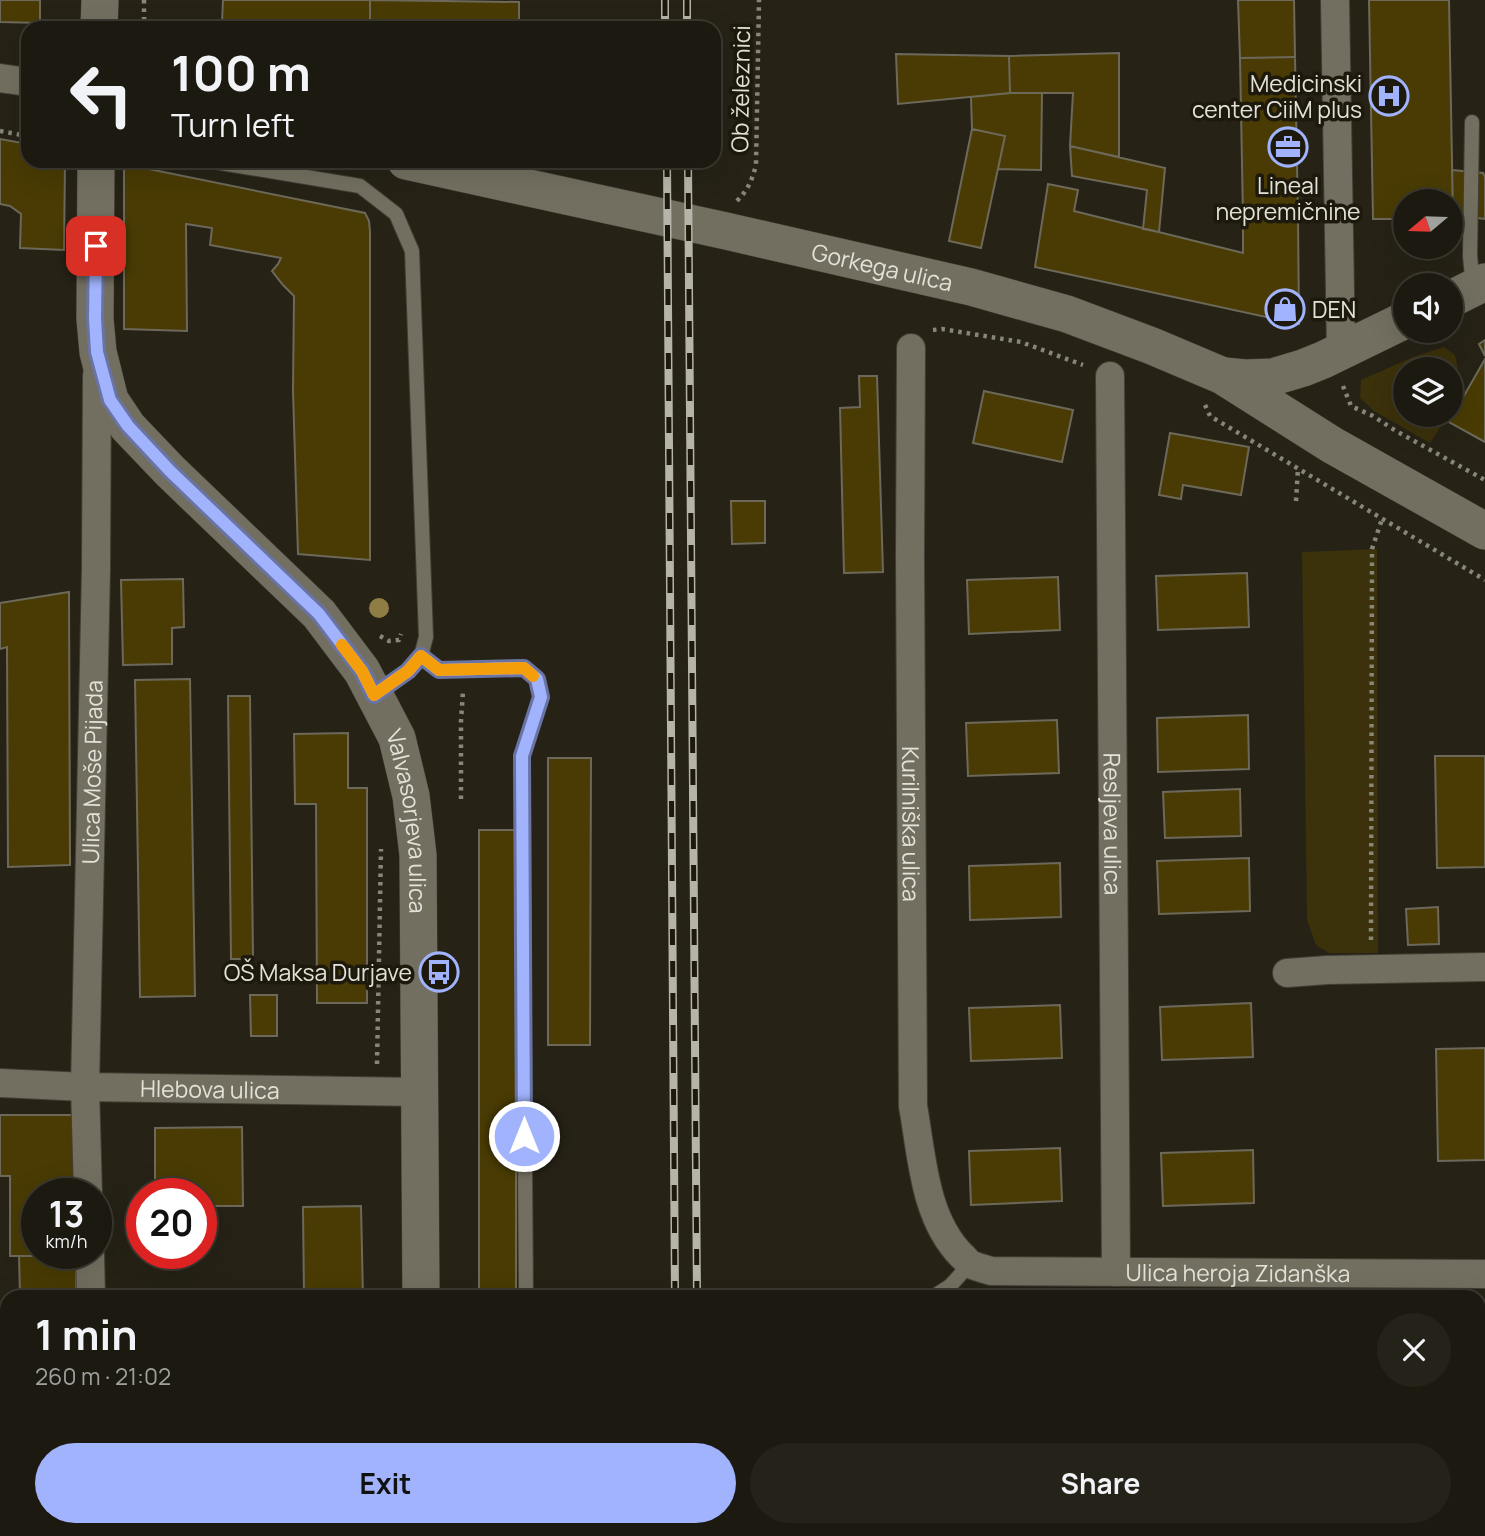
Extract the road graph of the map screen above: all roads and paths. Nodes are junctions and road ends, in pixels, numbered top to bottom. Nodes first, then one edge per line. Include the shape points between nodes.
1 (100, 0) edge
2 (144, 0) edge
3 (759, 0) edge
4 (1335, 0) edge
5 (99, 21) edge
6 (145, 21) edge
7 (0, 78) edge
8 (21, 81) edge
9 (1472, 122) dead end
10 (0, 131) edge
11 (21, 135) edge
12 (96, 168) edge
13 (251, 168) edge
14 (439, 168) edge
15 (734, 204) dead end
16 (1470, 290) edge
17 (1393, 329) edge
18 (911, 348) joint
19 (97, 352) junction
20 (1341, 367) junction
21 (1110, 376) joint
22 (1223, 376) junction
23 (1210, 416) dead end
24 (1297, 468) junction
25 (1485, 480) edge
26 (1296, 501) dead end
27 (1382, 519) junction
28 (1485, 531) edge
29 (1485, 580) edge
30 (404, 627) dead end
31 (377, 635) dead end
32 (421, 656) junction
33 (452, 688) dead end
34 (374, 695) junction
35 (461, 799) dead end
36 (380, 840) dead end
37 (1485, 967) edge
38 (1371, 969) junction
39 (1287, 973) dead end
40 (376, 1070) dead end
41 (0, 1083) edge
42 (85, 1087) junction
43 (418, 1092) junction
44 (88, 1178) edge
45 (981, 1267) junction
46 (90, 1269) edge
47 (1116, 1272) junction
48 (1485, 1274) edge
49 (91, 1290) edge
50 (421, 1290) edge
51 (526, 1290) edge
52 (944, 1290) edge

1 - 5 street
2 - 6 path
3 - 15 path, Ob železnici via 755,165 745,194
4 - 20 street
7 - 8 street
9 - 16 lane
10 - 11 path
12 - 19 street, Valvasorjeva ulica
13 - 32 lane via 360,186 396,214 412,251 426,618
14 - 22 street, Gorkega ulica via 971,287 1096,324
17 - 20 street
18 - 21 path via 924,335 943,328 1021,342
18 - 45 street, Kurilniška ulica via 913,1106 924,1170 942,1229 957,1250
19 - 34 street, Valvasorjeva ulica via 110,400 128,426 319,614 362,671
19 - 42 street, Ulica Moše Pijada
20 - 22 street via 1303,368 1273,377
20 - 25 path via 1351,406
21 - 47 street, Resljeva ulica
22 - 28 street, Gorkega ulica
23 - 24 path
24 - 26 path
24 - 27 path
27 - 29 path
27 - 38 path via 1372,549
30 - 31 path via 399,640
32 - 34 lane
32 - 51 lane via 439,670 524,668 537,679 541,697 522,756
33 - 35 path via 463,691
34 - 43 street, Valvasorjeva ulica via 397,738 411,796 418,855
36 - 40 path
37 - 38 street
38 - 39 street
41 - 42 street, Hlebova ulica
42 - 43 street, Hlebova ulica
42 - 44 street, Ulica Moše Pijada
43 - 50 street, Valvasorjeva ulica
45 - 47 street, Ulica heroja Zidanška
45 - 52 lane
46 - 49 street
47 - 48 street, Ulica heroja Zidanška

